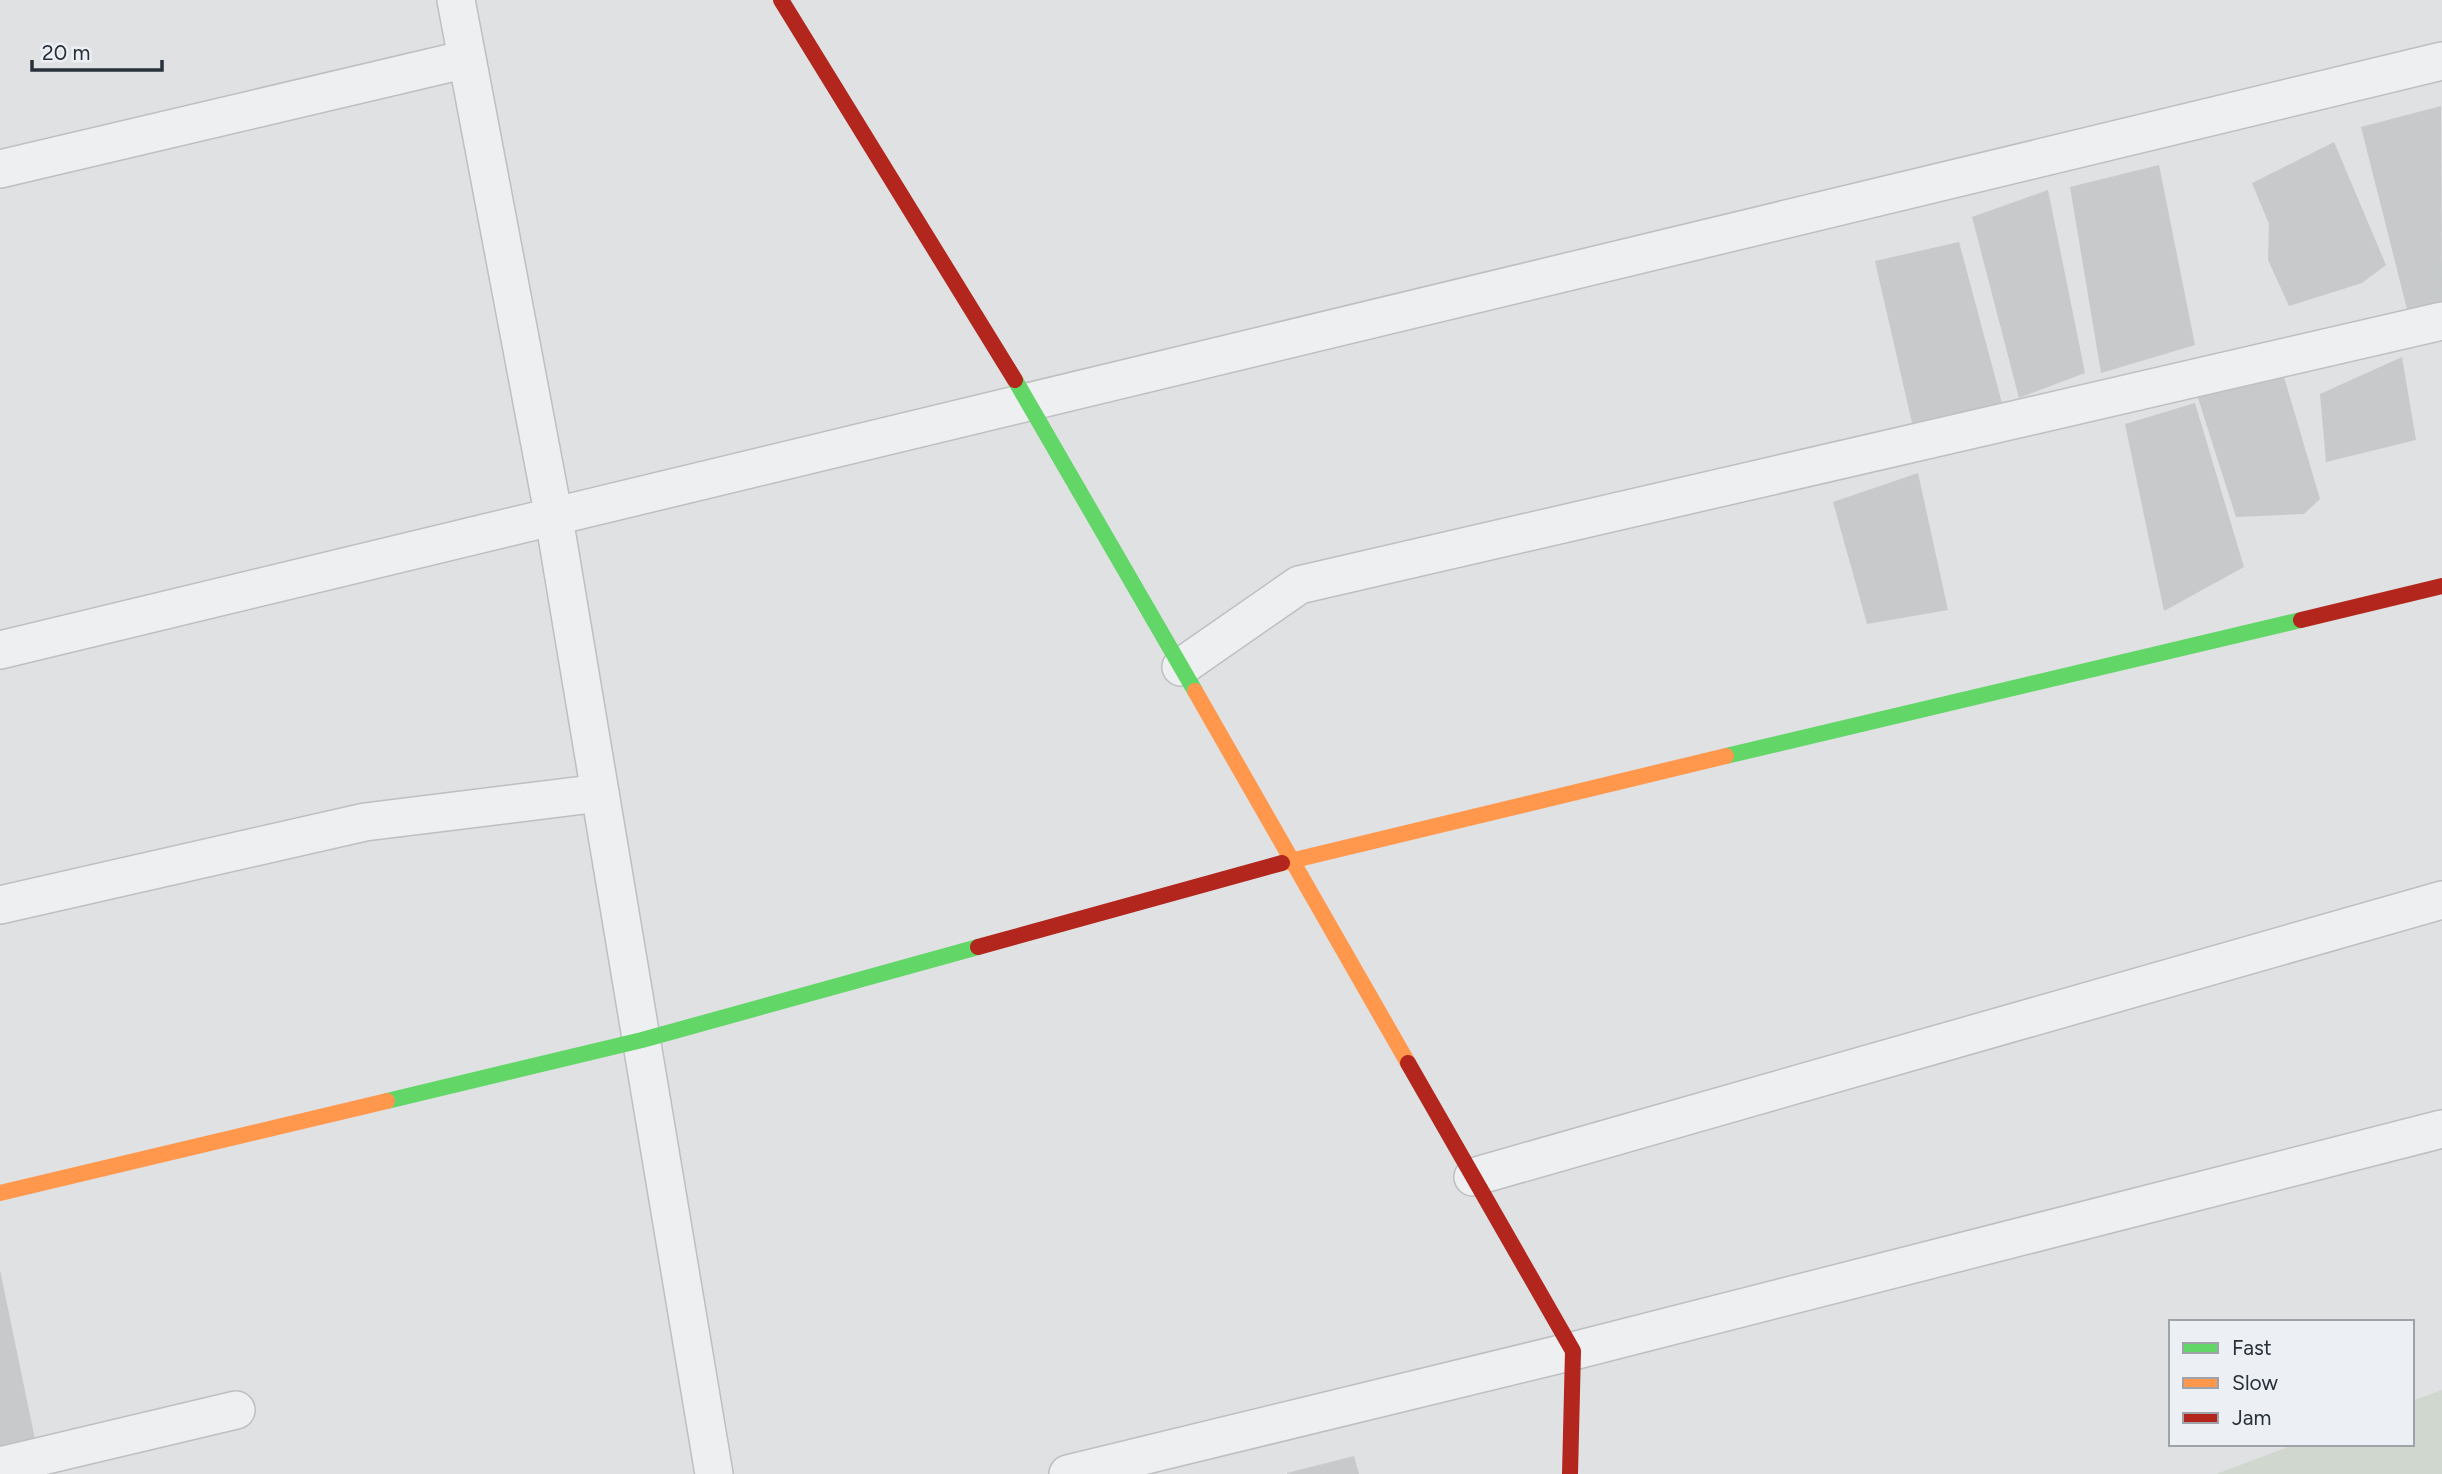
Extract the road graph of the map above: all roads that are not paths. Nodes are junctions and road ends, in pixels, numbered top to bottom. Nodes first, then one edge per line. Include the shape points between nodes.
1 (456, 0) edge
2 (781, 0) edge
3 (467, 59) junction
4 (2442, 61) edge
5 (0, 169) edge
6 (2442, 321) edge
7 (1029, 402) junction
8 (554, 518) junction
9 (2442, 586) edge
10 (0, 650) edge
11 (1181, 667) junction
12 (600, 793) junction
13 (1291, 860) junction
14 (2442, 900) edge
15 (0, 905) edge
16 (642, 1040) junction
17 (2442, 1129) edge
18 (1473, 1177) junction
19 (0, 1193) edge
20 (1573, 1351) junction
21 (236, 1410) dead end
22 (0, 1466) edge
23 (714, 1474) edge
24 (1068, 1474) edge
25 (1570, 1474) edge

1 - 3 street
2 - 7 street
3 - 5 street
3 - 8 street
4 - 7 street
6 - 11 street via 1298,585
7 - 8 street
7 - 11 street
8 - 10 street
8 - 12 street
9 - 13 street
11 - 13 street
12 - 15 street via 365,822
12 - 16 street
13 - 16 street
13 - 18 street
14 - 18 street
16 - 19 street
16 - 23 street
17 - 20 street
18 - 20 street
20 - 24 street
20 - 25 street
21 - 22 street

